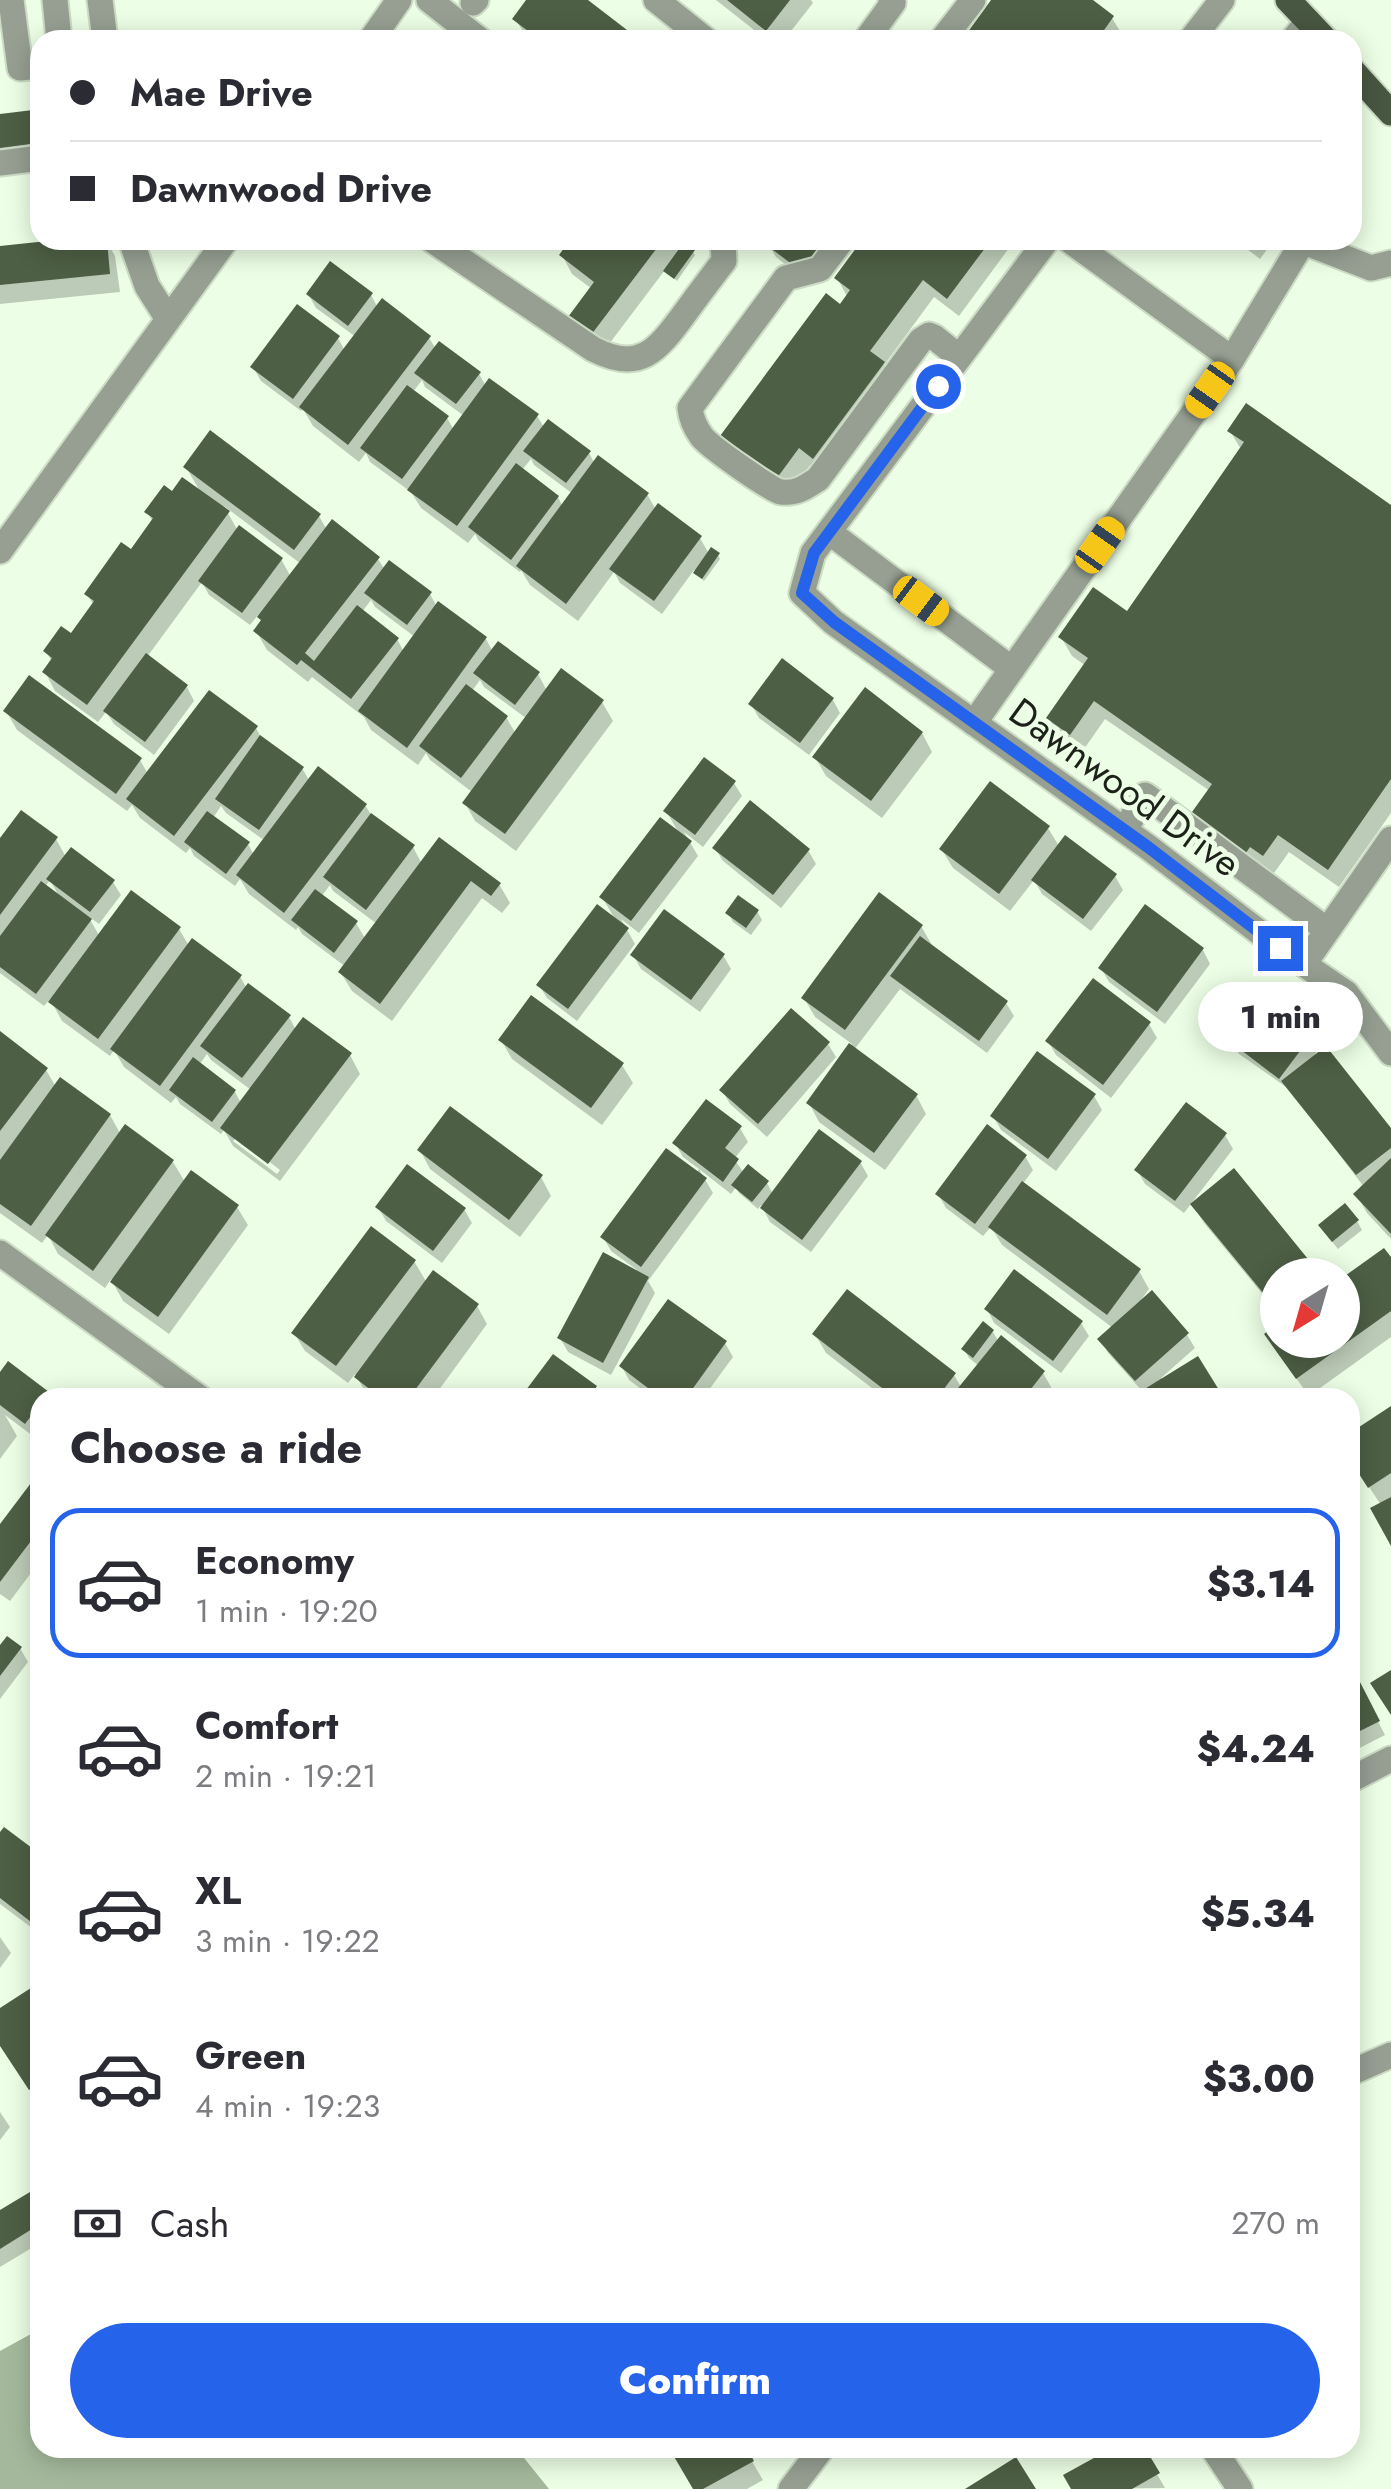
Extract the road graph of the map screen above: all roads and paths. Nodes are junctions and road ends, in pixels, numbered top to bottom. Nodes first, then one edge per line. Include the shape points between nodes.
1 (11, 0) edge
2 (54, 0) edge
3 (100, 0) edge
4 (400, 0) edge
5 (429, 0) edge
6 (656, 0) edge
7 (891, 0) edge
8 (973, 0) edge
9 (1222, 0) edge
10 (1288, 0) edge
11 (58, 30) edge
12 (104, 30) edge
13 (378, 30) edge
14 (467, 30) edge
15 (694, 30) edge
16 (873, 30) edge
17 (950, 30) edge
18 (1203, 30) edge
19 (1307, 30) edge
20 (30, 67) edge
21 (1362, 89) edge
22 (1391, 114) edge
23 (30, 159) edge
24 (0, 163) edge
25 (134, 250) edge
26 (219, 250) edge
27 (447, 250) edge
28 (723, 250) edge
29 (834, 250) edge
30 (1039, 250) edge
31 (1083, 250) edge
32 (1299, 250) edge
33 (1326, 250) edge
34 (1391, 264) edge
35 (168, 320) junction
36 (959, 357) junction
37 (1232, 359) junction
38 (829, 532) junction
39 (0, 551) edge
40 (1012, 669) junction
41 (974, 723) junction
42 (1124, 830) junction
43 (1391, 839) edge
44 (1328, 930) junction
45 (1304, 964) junction
46 (1391, 1054) edge
47 (3, 1260) edge
48 (186, 1388) edge
49 (1391, 1758) edge
50 (1360, 1775) edge
51 (1391, 2055) edge
52 (1360, 2069) edge
53 (814, 2458) edge
54 (1220, 2458) edge
55 (791, 2489) edge
56 (1240, 2489) edge

1 - 20 street
2 - 11 street
3 - 12 street
4 - 13 street
5 - 14 street
6 - 15 street
7 - 16 street
8 - 17 street
9 - 18 street
10 - 19 main road
21 - 22 main road
23 - 24 street
25 - 35 street
26 - 35 street
27 - 28 street via 593,349 630,360 661,345 724,261
29 - 36 street via 820,269 786,278 690,408 703,438 776,491 805,488 921,340 934,337
30 - 36 street
31 - 37 street
32 - 37 street
33 - 34 street via 1371,268
35 - 39 street
36 - 38 street
37 - 40 street
38 - 40 street
38 - 41 street, Dawnwood Drive via 814,553 802,593
40 - 41 street
41 - 42 street, Dawnwood Drive
42 - 44 street via 1145,794
42 - 45 street, Dawnwood Drive
43 - 44 street
44 - 45 street
45 - 46 street, Dawnwood Drive via 1346,992
47 - 48 street
49 - 50 street
51 - 52 street
53 - 55 street
54 - 56 street

